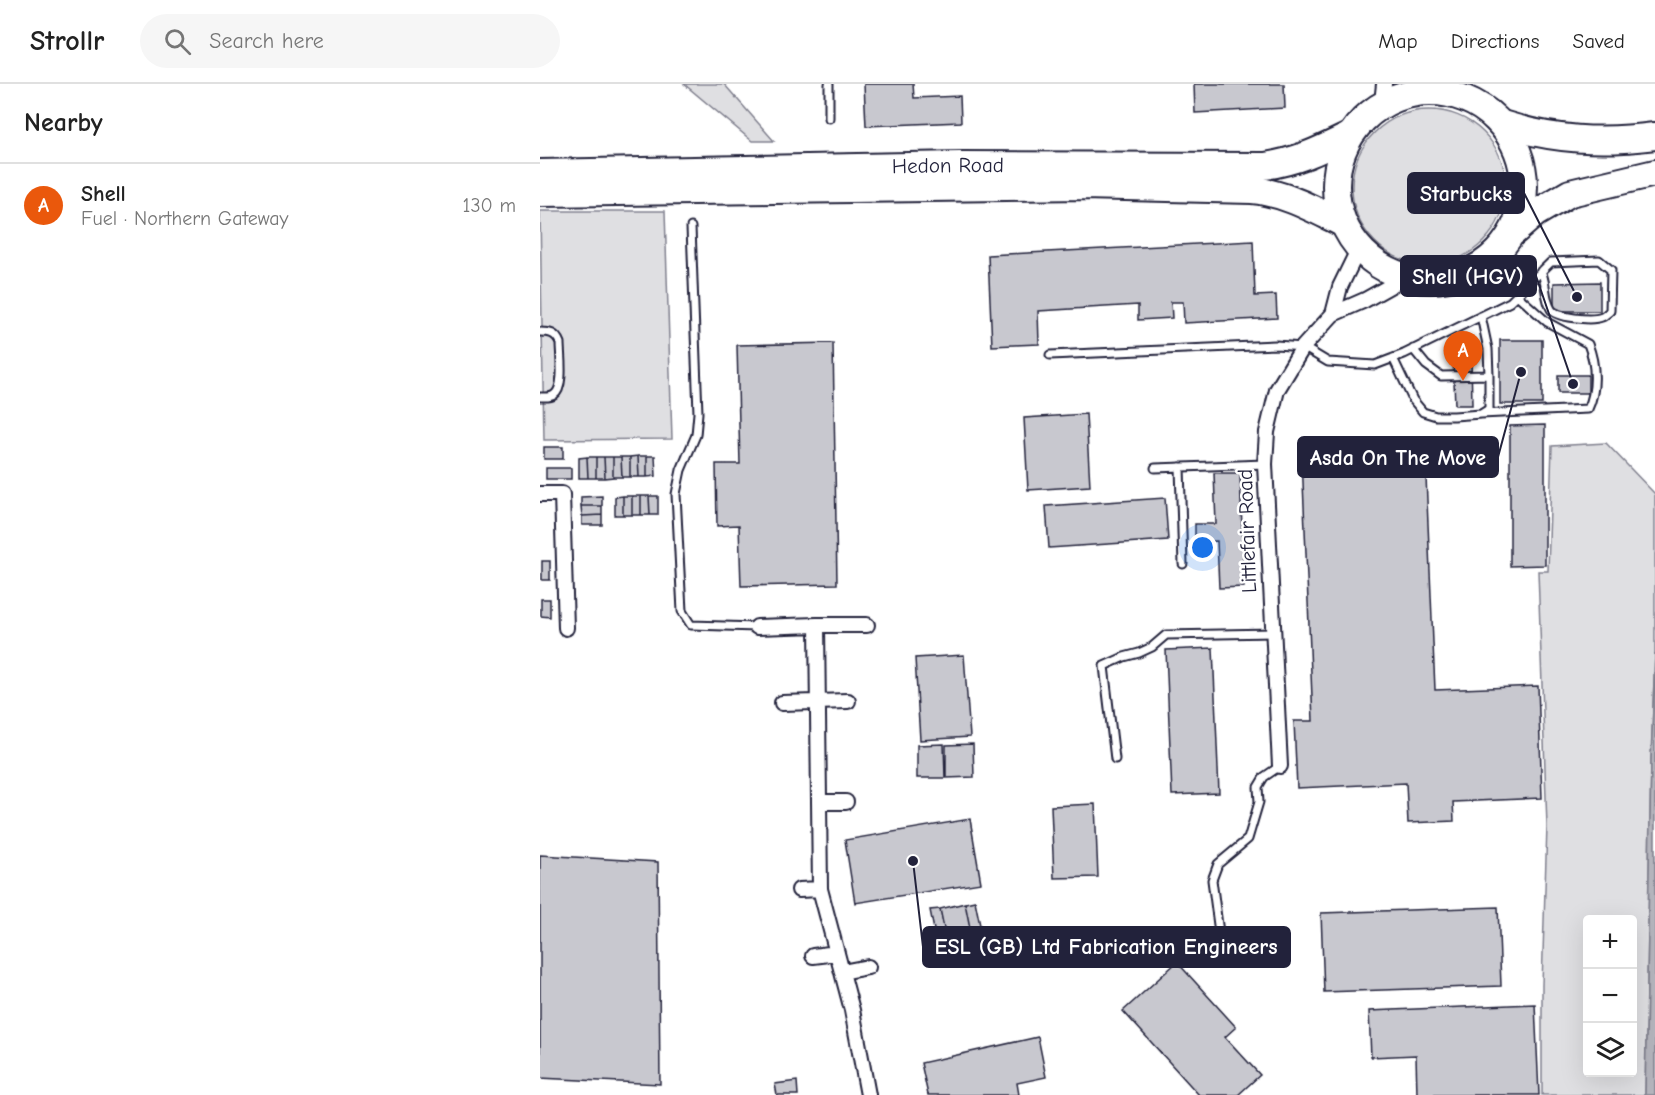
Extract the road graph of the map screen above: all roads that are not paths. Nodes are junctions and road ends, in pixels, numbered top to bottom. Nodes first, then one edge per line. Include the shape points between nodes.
1 (829, 84) edge
2 (1445, 88) edge
3 (1383, 94) edge
4 (829, 118) dead end
5 (1502, 124) junction
6 (1349, 136) junction
7 (1650, 137) edge
8 (540, 173) edge
9 (1648, 175) edge
10 (540, 193) edge
11 (1340, 222) junction
12 (691, 227) dead end
13 (1512, 233) junction
14 (1359, 248) junction
15 (1541, 271) junction
16 (1406, 277) junction
17 (1517, 295) junction
18 (1333, 314) junction
19 (1481, 316) junction
20 (540, 333) edge
21 (1303, 347) junction
22 (1413, 349) junction
23 (1050, 356) dead end
24 (1393, 358) junction
25 (1489, 375) junction
26 (540, 397) edge
27 (1480, 414) junction
28 (1265, 464) junction
29 (1180, 467) junction
30 (1155, 468) dead end
31 (540, 495) edge
32 (1183, 564) dead end
33 (817, 625) junction
34 (867, 625) dead end
35 (757, 627) joint
36 (566, 628) dead end
37 (1273, 633) junction
38 (848, 701) dead end
39 (818, 702) junction
40 (782, 703) dead end
41 (1114, 759) dead end
42 (1280, 766) joint
43 (819, 801) junction
44 (846, 802) dead end
45 (820, 889) junction
46 (799, 890) dead end
47 (1220, 940) dead end
48 (837, 953) junction
49 (813, 956) dead end
50 (868, 967) dead end
51 (842, 972) junction
52 (868, 1095) edge

1 - 4 lane
2 - 3 highway
2 - 5 highway via 1478,104
3 - 6 highway
5 - 7 highway via 1555,138
5 - 13 highway via 1517,149 1524,177 1523,206
6 - 8 highway, Hedon Road via 1309,156 1265,166 960,165
6 - 11 highway via 1338,161 1335,189
9 - 13 highway via 1570,194 1536,213
10 - 11 highway, Hedon Road via 1072,186 1251,190 1289,198
11 - 14 highway
12 - 35 lane via 698,413 696,435 676,494 682,611 691,625
13 - 16 highway via 1495,255 1466,273 1429,280
14 - 16 highway via 1372,261
14 - 18 street, Littlefair Road via 1340,287
15 - 15 lane via 1551,262 1599,260 1611,270 1610,311 1601,317 1559,316 1551,310
15 - 17 lane
16 - 18 street, Littlefair Road
17 - 19 lane
17 - 27 lane via 1548,321 1588,344 1593,356 1594,397 1588,410
18 - 21 street, Littlefair Road
19 - 22 lane
19 - 25 lane
20 - 26 lane via 558,337 561,385 553,396
21 - 23 lane
21 - 24 lane via 1328,362 1375,365
21 - 28 street, Littlefair Road via 1277,390 1267,432
22 - 24 lane
22 - 25 lane via 1441,376
24 - 27 lane via 1423,412 1436,416
25 - 27 lane via 1489,409
28 - 29 lane
28 - 37 street, Littlefair Road
29 - 30 lane
29 - 32 lane
31 - 36 street via 562,494
33 - 34 street
33 - 35 street
33 - 39 street
37 - 41 lane via 1166,635 1139,654 1104,666
37 - 42 street, Littlefair Road
38 - 39 street
39 - 40 street
39 - 43 street
42 - 47 lane via 1264,777 1258,787 1248,838 1218,864 1212,880
43 - 44 street
43 - 45 street
45 - 46 street
45 - 48 street
48 - 49 street
48 - 51 street
50 - 51 street
51 - 52 street

